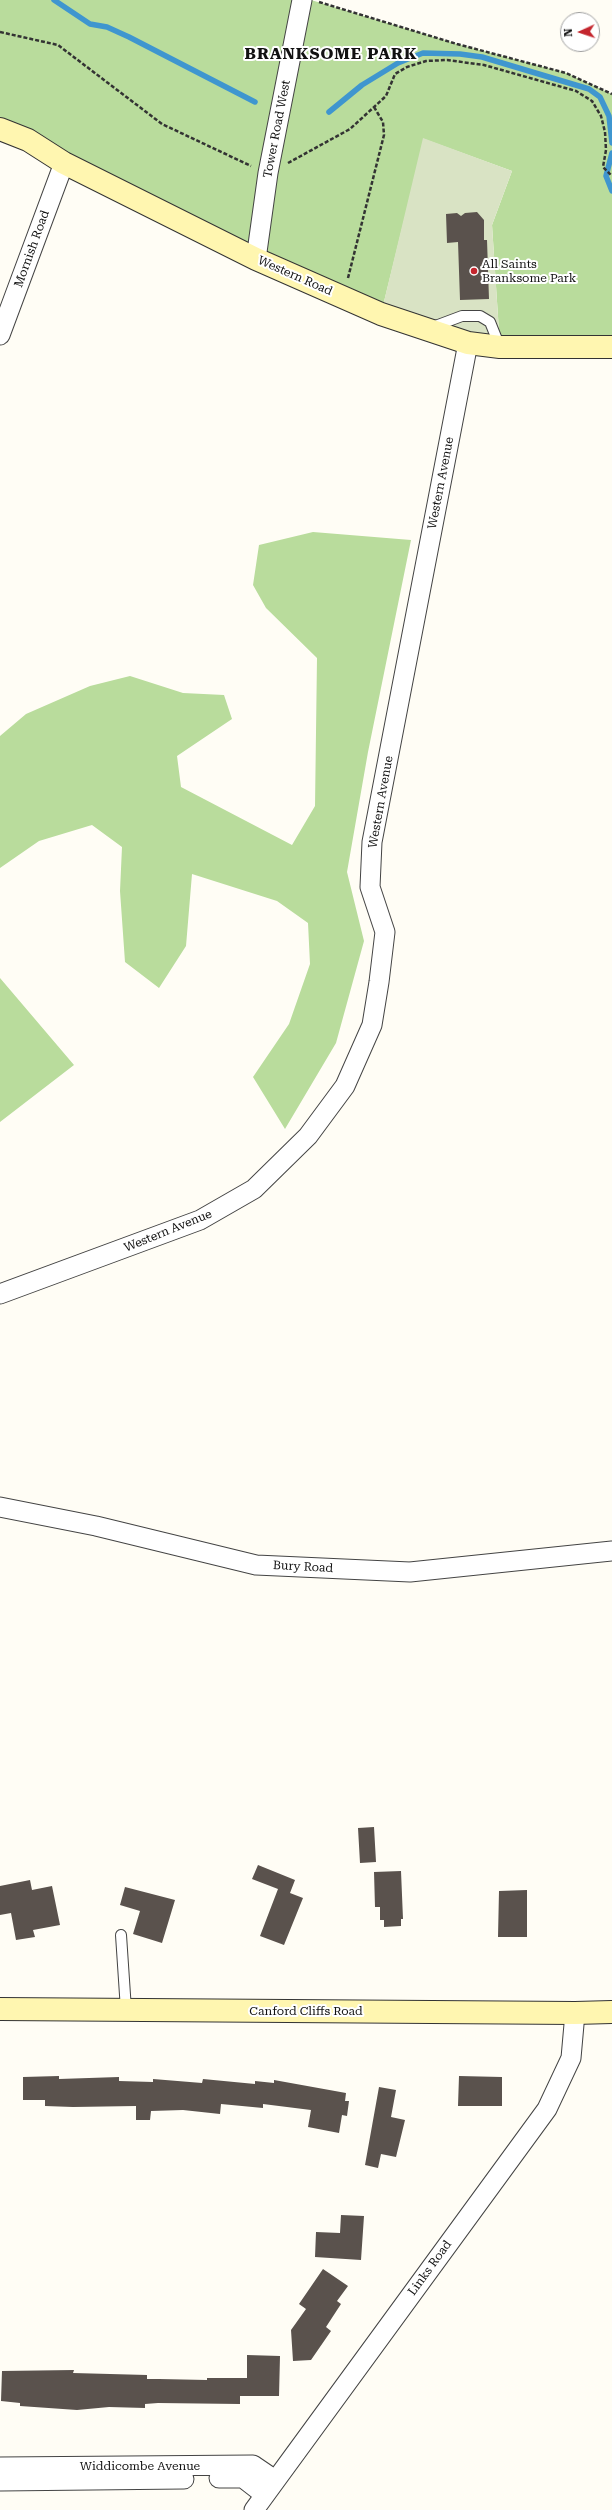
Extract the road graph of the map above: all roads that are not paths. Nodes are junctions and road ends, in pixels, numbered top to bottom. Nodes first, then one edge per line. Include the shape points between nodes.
1 (302, 0) edge
2 (0, 129) edge
3 (64, 163) junction
4 (256, 259) junction
5 (426, 329) junction
6 (0, 335) edge
7 (468, 343) junction
8 (500, 347) junction
9 (612, 347) edge
10 (0, 1294) edge
11 (0, 1507) edge
12 (612, 1551) edge
13 (121, 1935) dead end
14 (0, 2009) edge
15 (126, 2010) junction
16 (612, 2012) edge
17 (575, 2013) junction
18 (0, 2467) edge
19 (275, 2480) junction
20 (0, 2481) edge
21 (259, 2503) edge

1 - 4 street, Tower Road West via 268,173
2 - 3 street, Western Road via 28,140
3 - 4 street, Western Road
3 - 6 street, Mornish Road
4 - 5 street, Western Road via 381,314
5 - 7 street, Western Road
5 - 8 lane via 462,316 480,316 490,322
7 - 8 street, Western Road
7 - 10 street, Western Avenue via 372,842 370,887 385,932 372,1025 345,1086 308,1136 254,1189 200,1220
8 - 9 street, Western Road
11 - 12 street, Bury Road via 96,1526 256,1565 410,1572
13 - 15 lane
14 - 15 street, Canford Cliffs Road
15 - 17 street, Canford Cliffs Road
16 - 17 street, Canford Cliffs Road
17 - 19 street, Links Road via 571,2058 547,2109
18 - 19 street, Widdicombe Avenue via 253,2465
19 - 21 street, Links Road
20 - 21 street, Widdicombe Avenue via 243,2478

